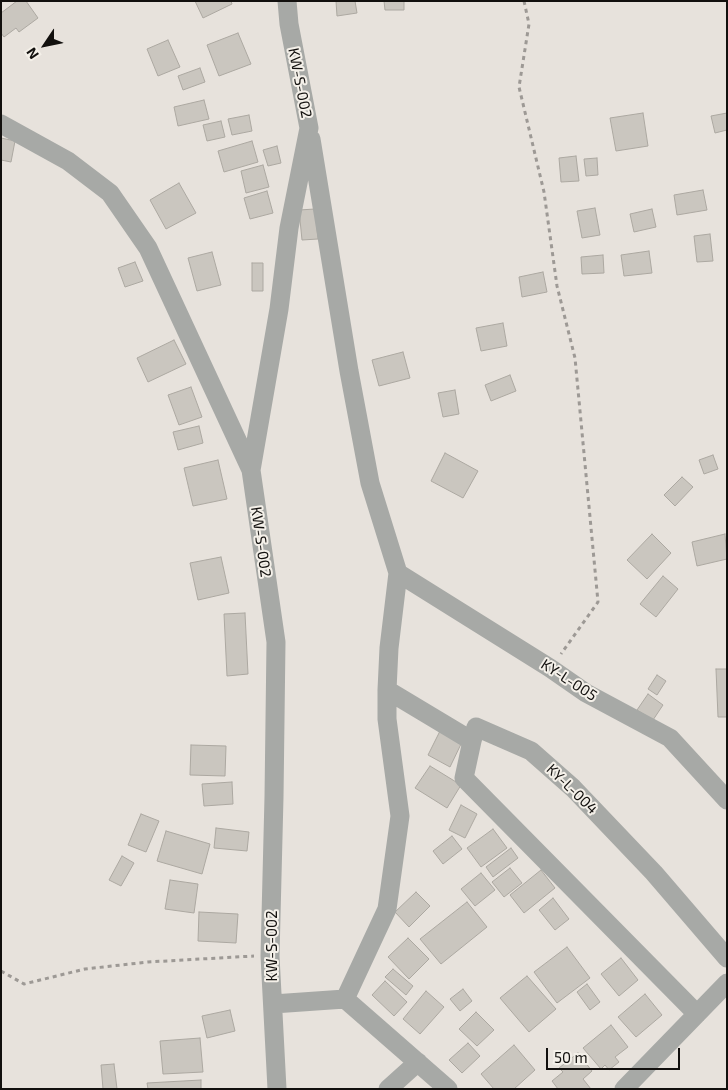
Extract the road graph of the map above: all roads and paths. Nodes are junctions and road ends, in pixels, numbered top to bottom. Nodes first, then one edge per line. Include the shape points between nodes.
1 (287, 1) edge
2 (524, 1) edge
3 (1, 124) edge
4 (309, 128) junction
5 (251, 470) junction
6 (398, 573) junction
7 (550, 668) junction
8 (387, 690) junction
9 (472, 741) junction
10 (727, 800) edge
11 (270, 956) junction
12 (727, 958) edge
13 (1, 971) edge
14 (727, 983) edge
15 (344, 999) junction
16 (273, 1004) junction
17 (697, 1014) junction
18 (418, 1062) junction
19 (278, 1089) edge
20 (388, 1089) edge
21 (448, 1089) edge
22 (624, 1089) edge

1 - 4 street, KW-S-002
2 - 7 path via 530,24 519,87 544,192 557,286 575,358 598,602
3 - 5 street via 68,161 110,193 148,248
4 - 5 street, KW-S-002 via 289,228 279,309
4 - 6 street via 370,484
5 - 11 street, KW-S-002 via 276,642
6 - 7 street, KY-L-005
6 - 8 street
7 - 10 street, KY-L-005 via 586,693 670,738
8 - 9 street
8 - 15 street via 387,719 400,816 387,910
9 - 12 street, KY-L-004 via 476,728 531,751 573,788 640,858
9 - 17 street via 464,778
11 - 13 path via 94,968 24,984
11 - 16 street, KW-S-002
14 - 17 street
15 - 16 street
15 - 18 street
16 - 19 street, KW-S-002
17 - 22 street
18 - 20 street
18 - 21 street

